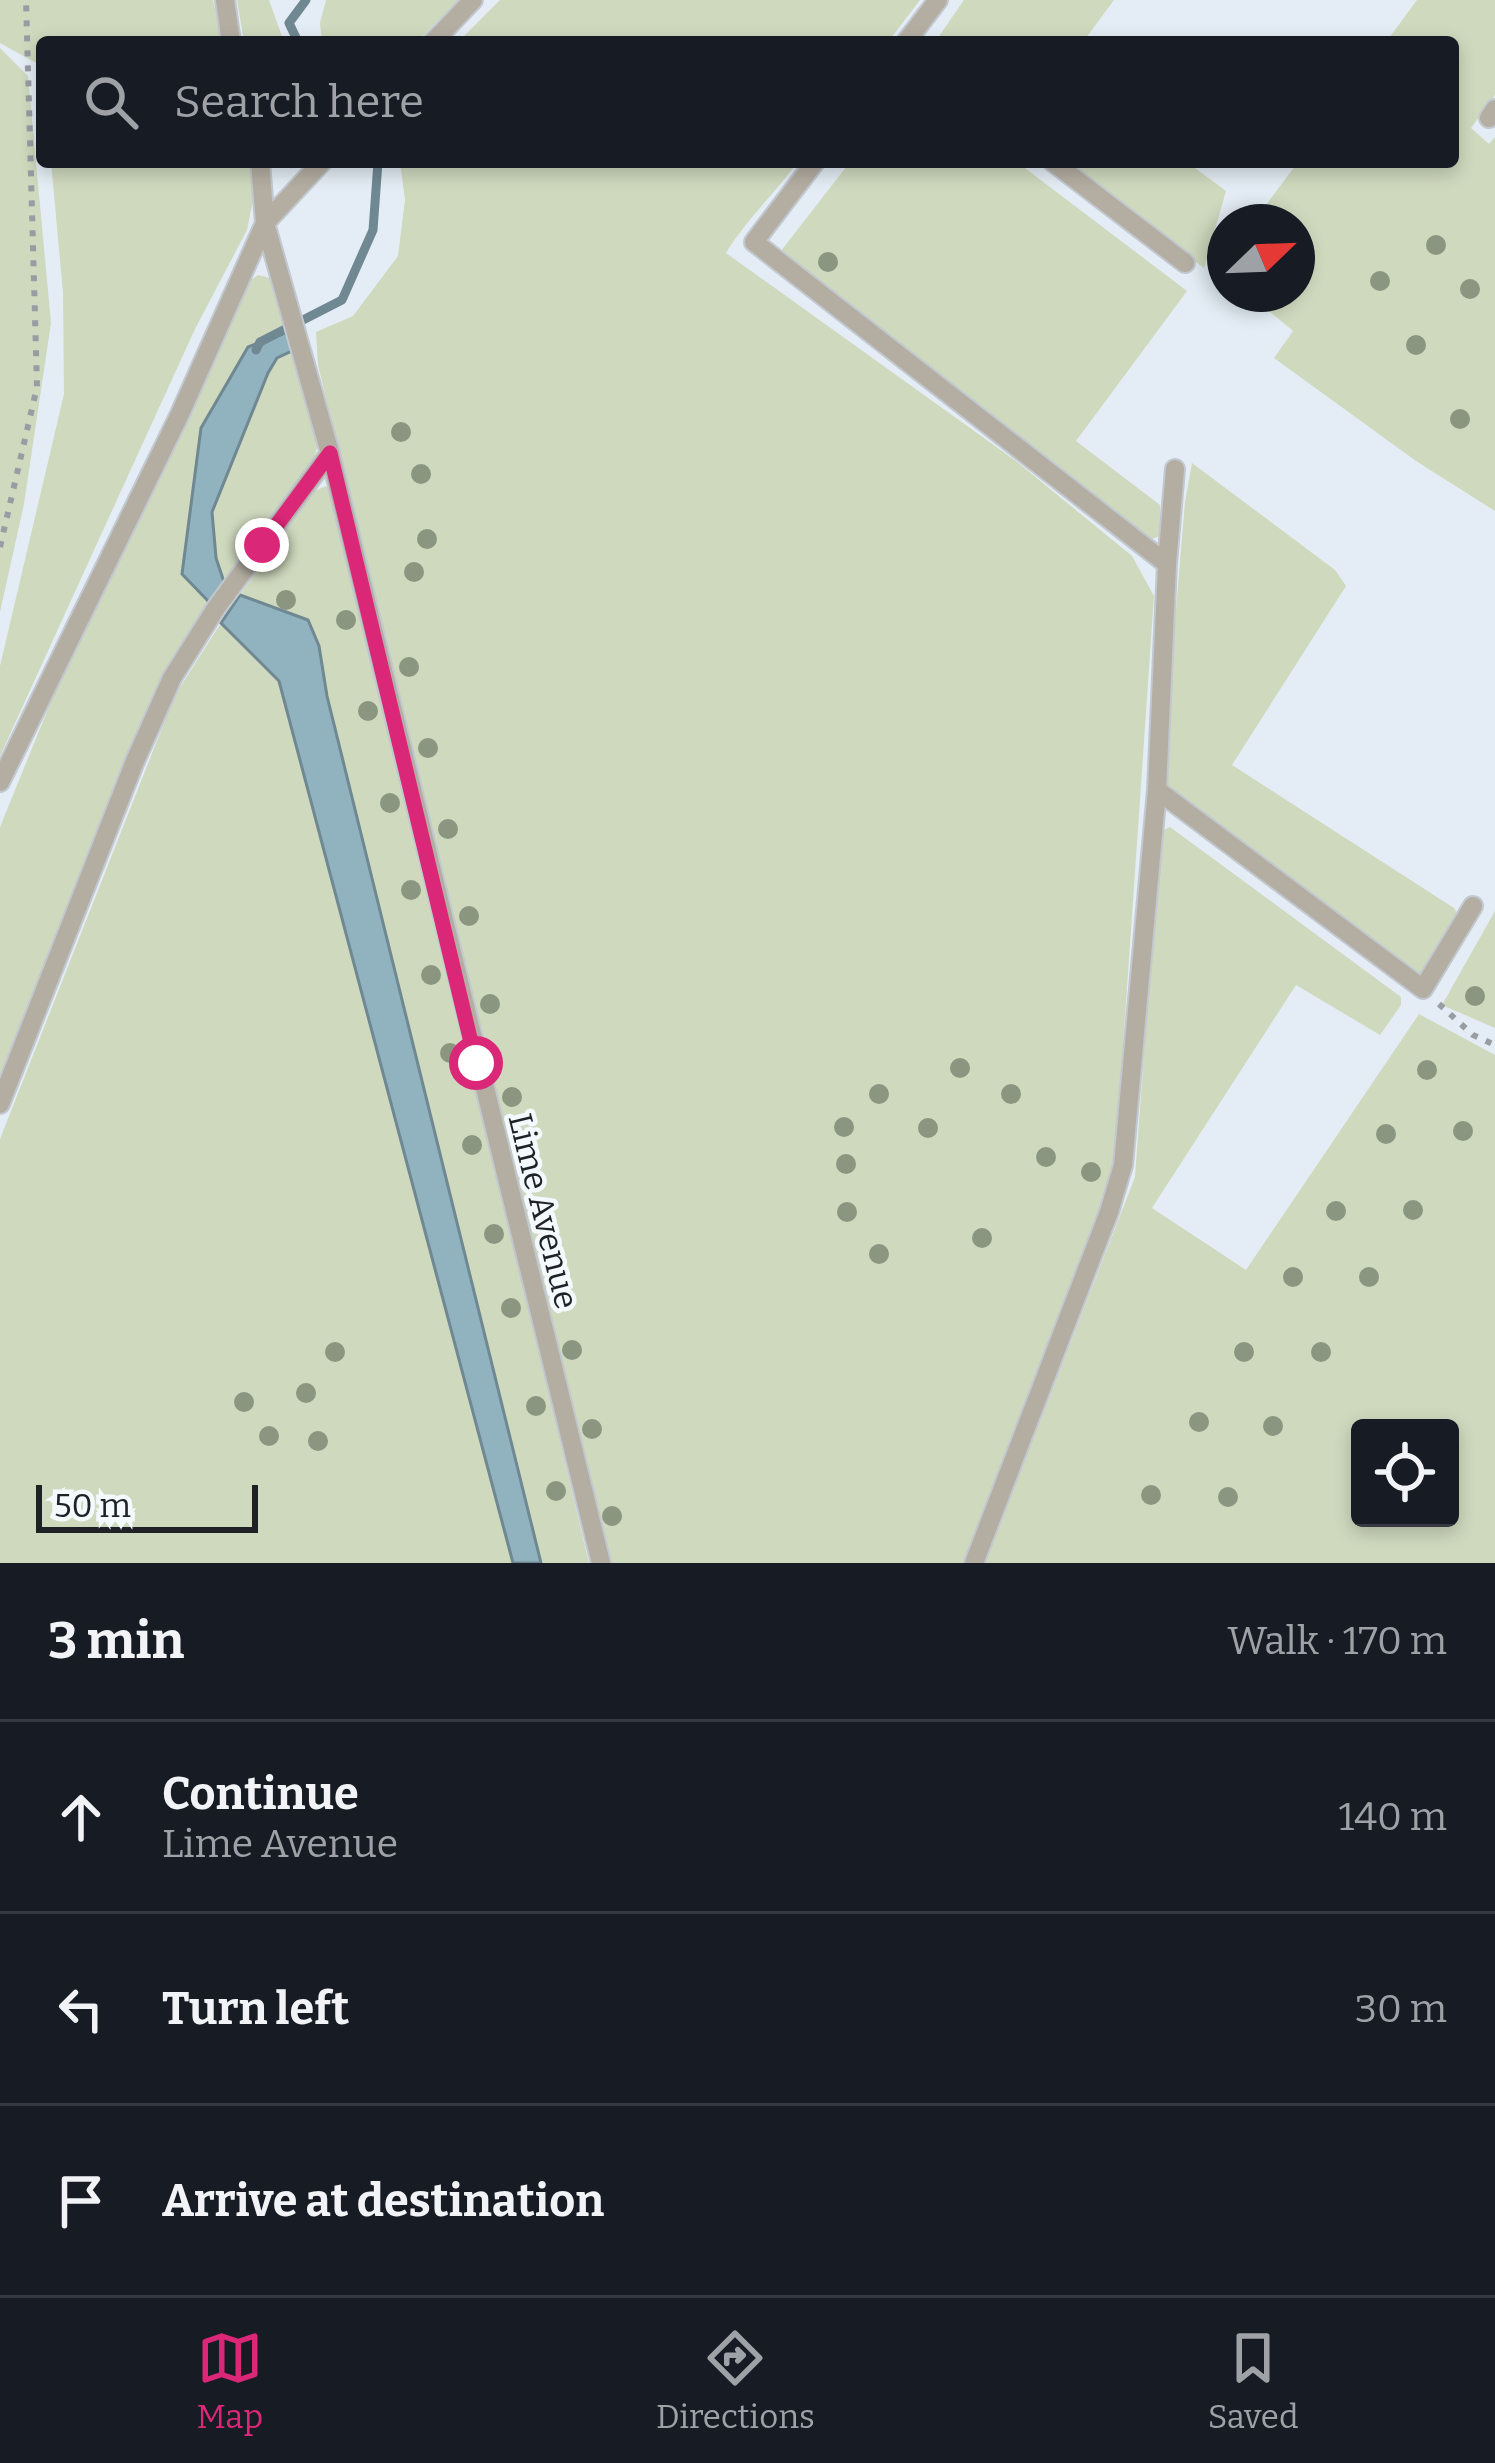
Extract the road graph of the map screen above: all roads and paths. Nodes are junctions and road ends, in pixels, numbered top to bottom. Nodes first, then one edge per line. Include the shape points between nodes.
1 (26, 0) edge
2 (225, 0) edge
3 (473, 0) edge
4 (938, 0) edge
5 (230, 36) edge
6 (439, 36) edge
7 (911, 36) edge
8 (261, 168) edge
9 (316, 168) edge
10 (810, 168) edge
11 (1061, 168) edge
12 (266, 223) junction
13 (1185, 263) dead end
14 (330, 453) junction
15 (1175, 469) dead end
16 (0, 548) edge
17 (1167, 564) junction
18 (0, 782) edge
19 (1157, 790) junction
20 (1473, 906) dead end
21 (1423, 989) junction
22 (1495, 1045) edge
23 (0, 1104) edge
24 (601, 1563) edge
25 (974, 1563) edge

1 - 16 path via 37,387
2 - 5 lane
3 - 6 lane
4 - 7 lane
8 - 12 lane, Lime Avenue
9 - 12 lane
10 - 17 lane via 754,242
11 - 13 lane
12 - 14 lane, Lime Avenue
12 - 18 lane
14 - 23 lane via 172,678
14 - 24 lane, Lime Avenue
15 - 17 lane
17 - 19 lane
19 - 21 lane
19 - 25 lane via 1123,1165
20 - 21 lane
21 - 22 path

